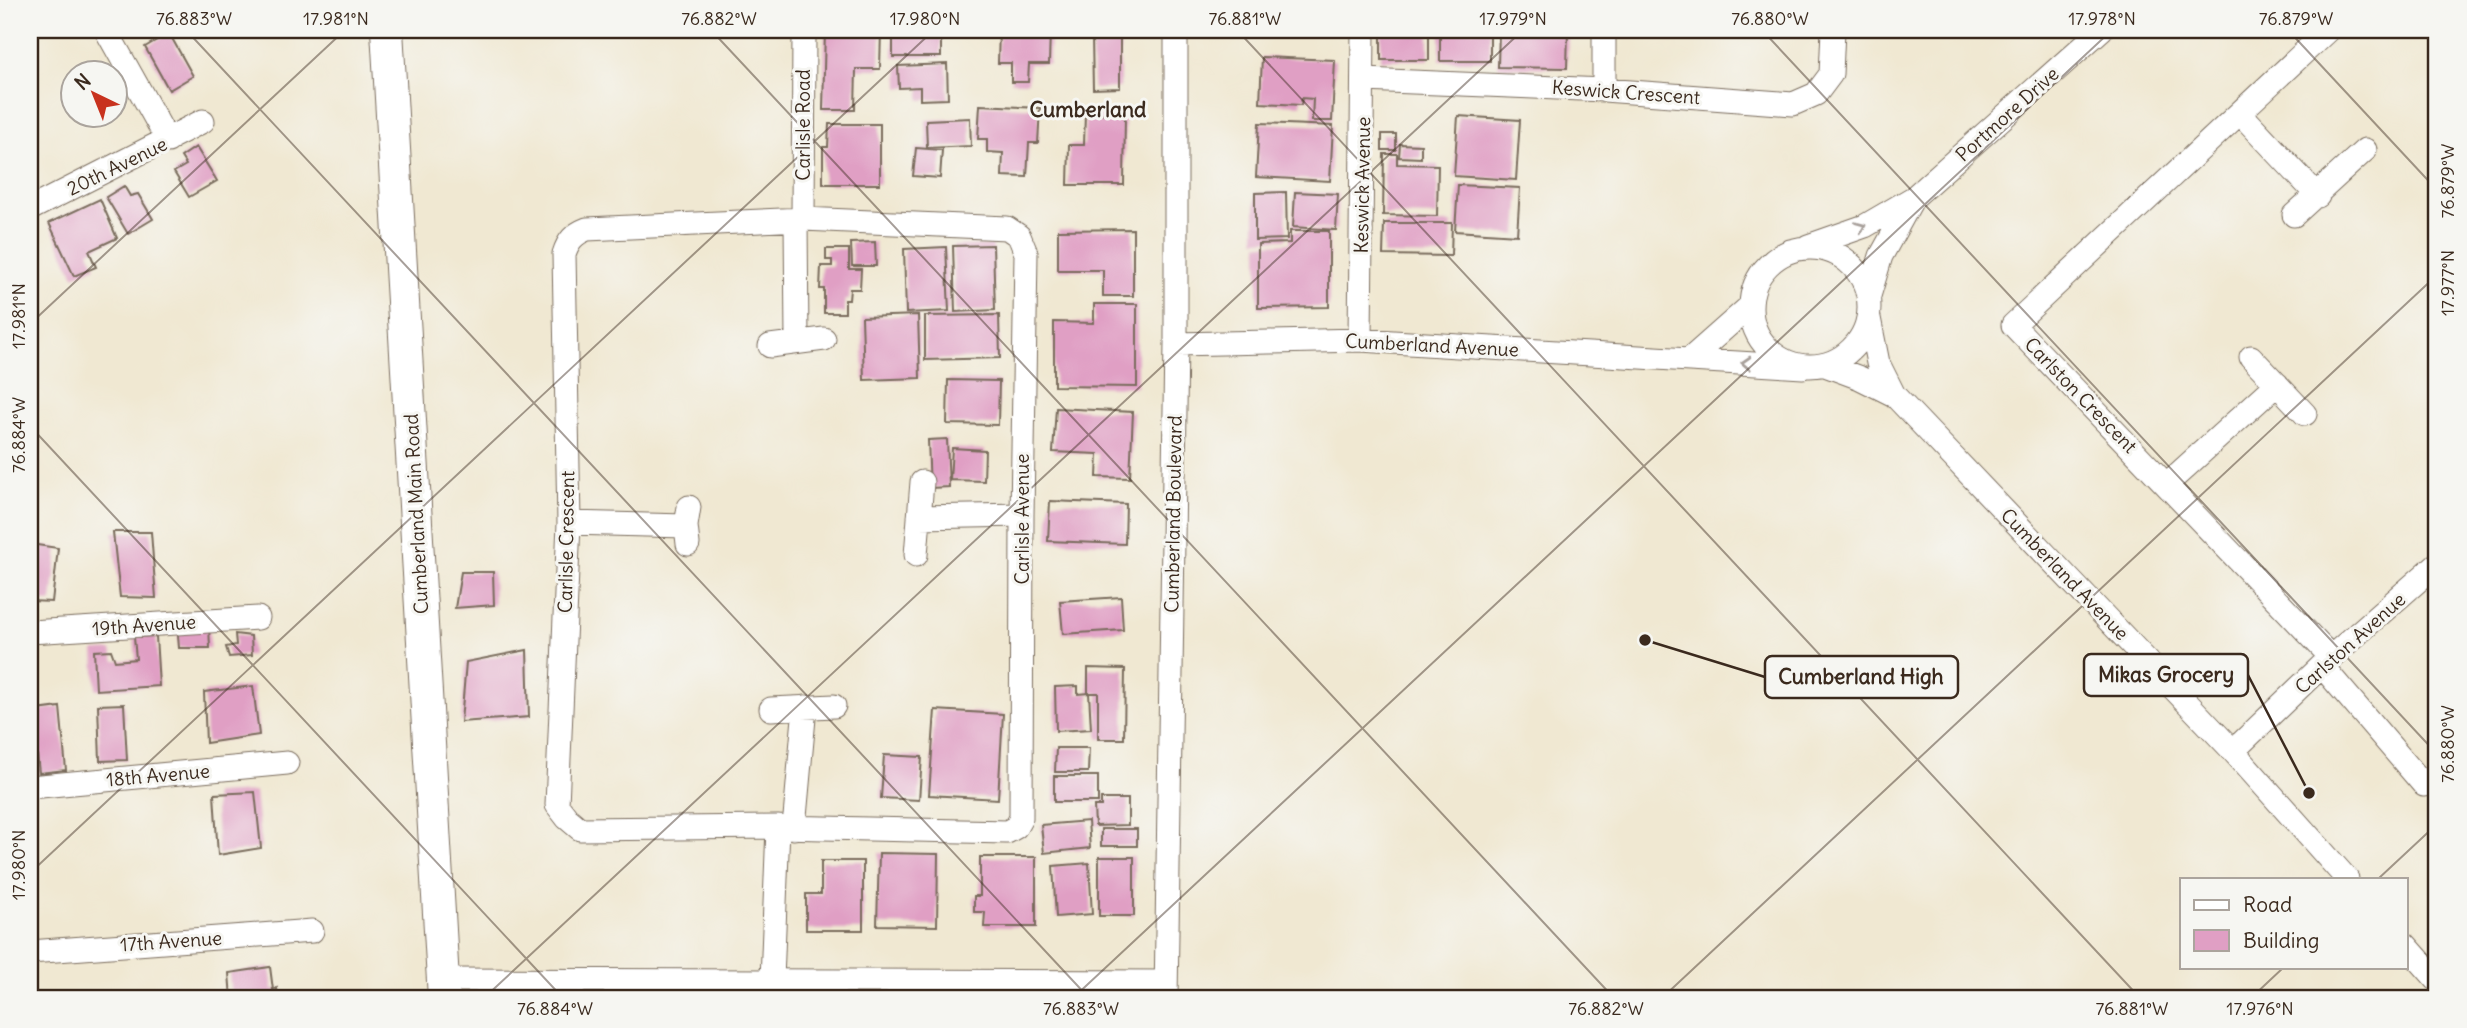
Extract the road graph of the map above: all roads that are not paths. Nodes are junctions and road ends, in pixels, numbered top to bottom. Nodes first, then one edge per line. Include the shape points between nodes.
1 (106, 30) edge
2 (387, 30) edge
3 (804, 30) edge
4 (1177, 30) edge
5 (1363, 30) edge
6 (1604, 30) edge
7 (1833, 30) edge
8 (2101, 30) edge
9 (2328, 30) edge
10 (1364, 80) junction
11 (1604, 90) junction
12 (2241, 113) junction
13 (203, 121) dead end
14 (168, 141) junction
15 (2365, 150) dead end
16 (2318, 196) junction
17 (1913, 198) junction
18 (30, 209) edge
19 (2294, 215) dead end
20 (800, 219) junction
21 (1007, 228) joint
22 (1805, 247) junction
23 (1750, 306) junction
24 (1869, 307) junction
25 (824, 339) dead end
26 (1360, 340) junction
27 (797, 342) junction
28 (1176, 344) junction
29 (770, 346) dead end
30 (2252, 357) dead end
31 (1689, 360) junction
32 (1814, 366) junction
33 (2277, 383) junction
34 (1894, 395) junction
35 (2305, 414) dead end
36 (922, 482) dead end
37 (2166, 484) junction
38 (1022, 515) junction
39 (919, 517) junction
40 (569, 523) junction
41 (688, 526) dead end
42 (916, 555) dead end
43 (2437, 565) edge
44 (258, 618) dead end
45 (30, 632) edge
46 (2327, 662) junction
47 (834, 706) dead end
48 (805, 707) junction
49 (771, 709) dead end
50 (2233, 751) junction
51 (287, 763) dead end
52 (2424, 785) dead end
53 (30, 787) edge
54 (1021, 818) joint
55 (786, 828) junction
56 (2346, 878) edge
57 (312, 931) dead end
58 (2408, 947) edge
59 (30, 952) edge
60 (772, 980) junction
61 (2437, 980) edge
62 (443, 989) edge
63 (880, 990) edge
64 (1166, 990) edge

1 - 14 street
2 - 62 street, Cumberland Main Road
3 - 20 street, Carlisle Road
4 - 28 street, Cumberland Boulevard
5 - 10 street, Keswick Avenue
6 - 11 street
7 - 11 street, Keswick Crescent via 1831,74 1816,94 1793,104
8 - 17 street, Portmore Drive
9 - 12 street, Carlston Crescent
10 - 11 street, Keswick Crescent
10 - 26 street, Keswick Avenue
12 - 16 street
12 - 37 street, Carlston Crescent via 2012,325
13 - 14 street, 20th Avenue
14 - 18 street, 20th Avenue
15 - 16 street
16 - 19 street
22 -> 17 street, Portmore Drive via 1865,226
17 - 24 street, Portmore Drive via 1881,256
20 - 21 street, Carlisle Crescent
20 - 27 street, Carlisle Road
20 - 40 street, Carlisle Crescent via 587,229 572,237 564,254
21 - 38 street, Carlisle Avenue via 1019,236 1026,253
22 - 23 street via 1784,253 1767,266 1755,285
22 - 24 street via 1827,249 1847,259 1861,275
23 - 31 street
23 - 32 street via 1754,328 1765,346 1782,360
24 - 32 street via 1860,339 1845,356
24 - 34 street, Cumberland Avenue via 1878,363
25 - 27 street
26 - 28 street, Cumberland Avenue
26 - 31 street, Cumberland Avenue
27 - 29 street
28 - 64 street, Cumberland Boulevard
30 - 33 street
32 -> 31 street, Cumberland Avenue
32 - 34 street, Cumberland Avenue via 1860,378
33 - 35 street
33 - 37 street
34 - 50 street, Cumberland Avenue
36 - 39 street
37 - 46 street, Carlston Crescent
38 - 39 street
38 - 54 street, Carlisle Avenue
39 - 42 street
40 - 41 street
40 - 55 street, Carlisle Crescent via 557,805 580,830
43 - 46 street, Carlston Avenue
44 - 45 street, 19th Avenue
46 - 50 street, Carlston Avenue
46 - 52 street, Carlston Crescent
47 - 48 street
48 - 49 street
48 - 55 street
50 - 56 street, Cumberland Avenue
51 - 53 street, 18th Avenue
54 - 55 street, Carlisle Crescent via 1007,832
55 - 60 street
57 - 59 street, 17th Avenue
58 - 61 street
60 - 62 street
60 - 63 street
63 - 64 street

